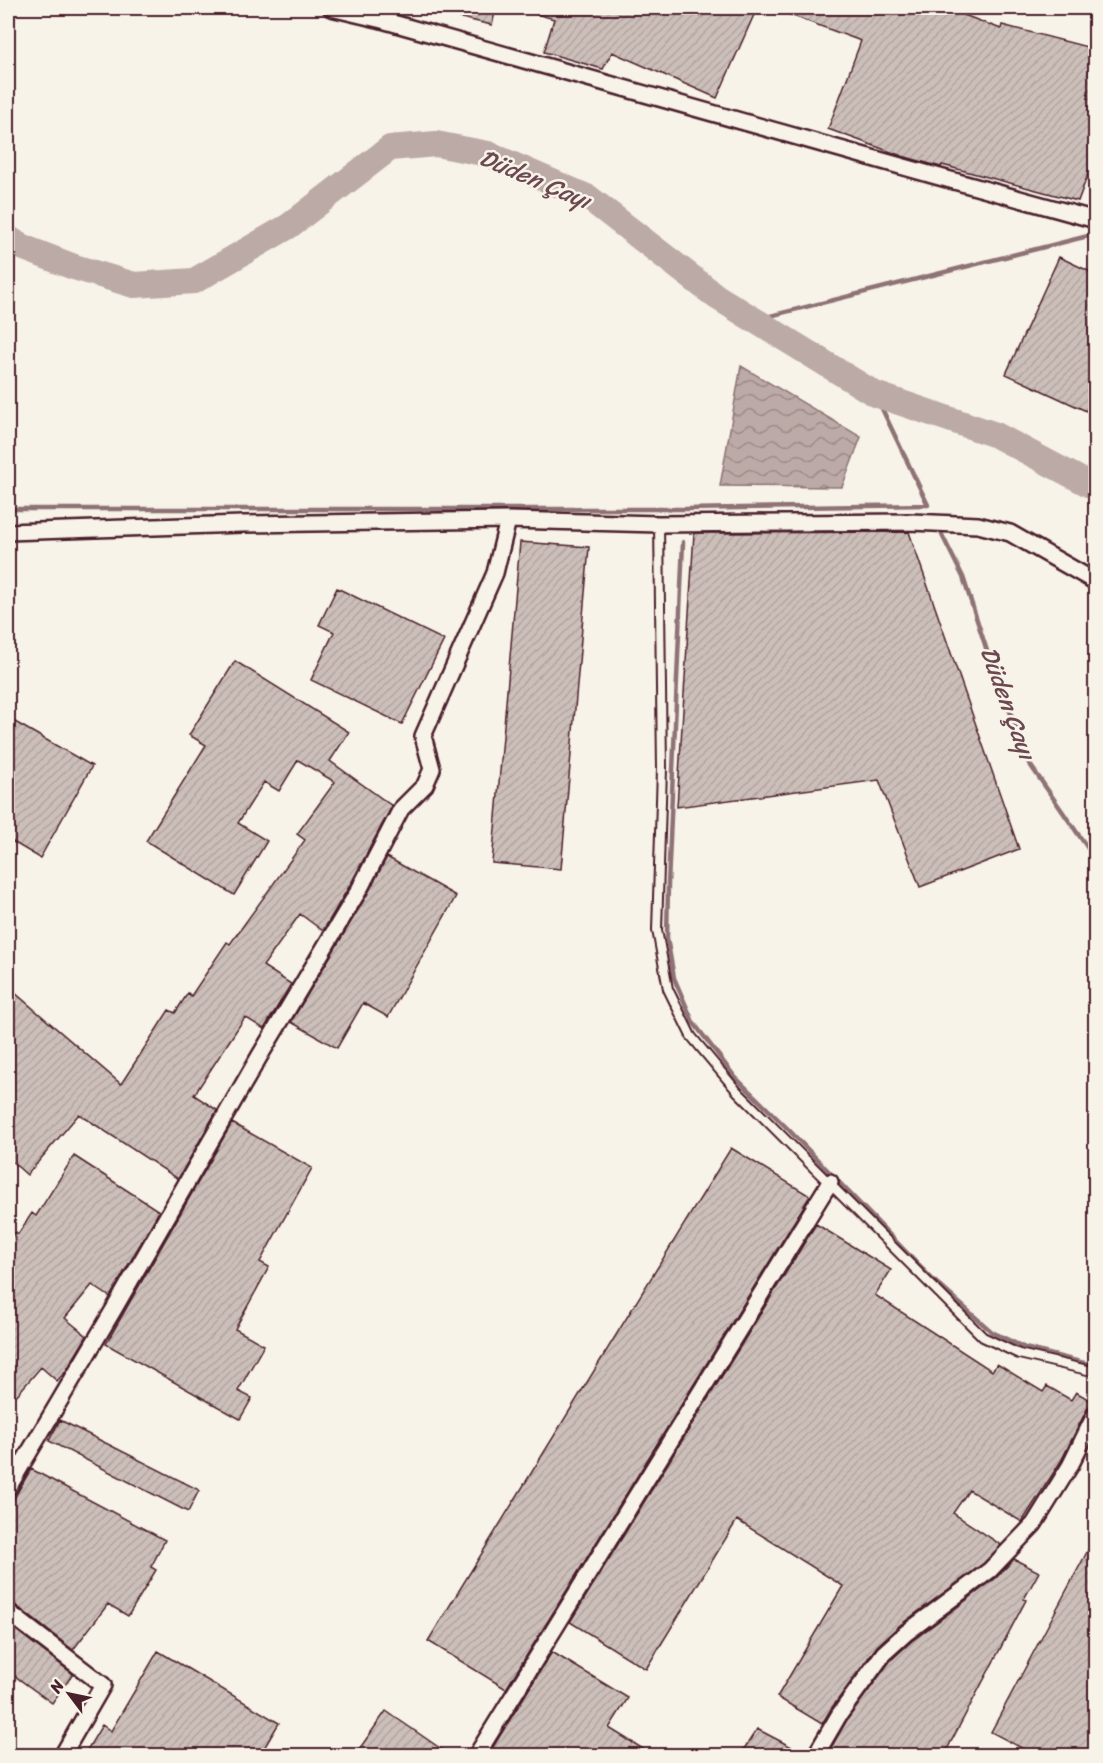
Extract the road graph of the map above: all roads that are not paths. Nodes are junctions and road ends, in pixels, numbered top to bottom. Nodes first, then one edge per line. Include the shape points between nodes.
1 (331, 8) edge
2 (1095, 220) edge
3 (508, 520) junction
4 (659, 524) junction
5 (8, 532) edge
6 (1095, 582) edge
7 (830, 1182) junction
8 (1095, 1372) edge
9 (1095, 1413) edge
10 (8, 1488) edge
11 (8, 1612) edge
12 (62, 1755) edge
13 (476, 1755) edge
14 (817, 1755) edge

1 - 2 street
3 - 4 street
3 - 5 street
3 - 10 street via 495,573 423,736 432,769 425,785 401,809 359,890
4 - 6 street via 978,525 1010,532
4 - 7 lane via 662,770 657,930 668,989 691,1036 737,1091
7 - 8 lane via 983,1337 1019,1354
7 - 13 street
9 - 14 street via 1070,1466 1034,1524 990,1570 885,1653 839,1715
11 - 12 street via 103,1684

